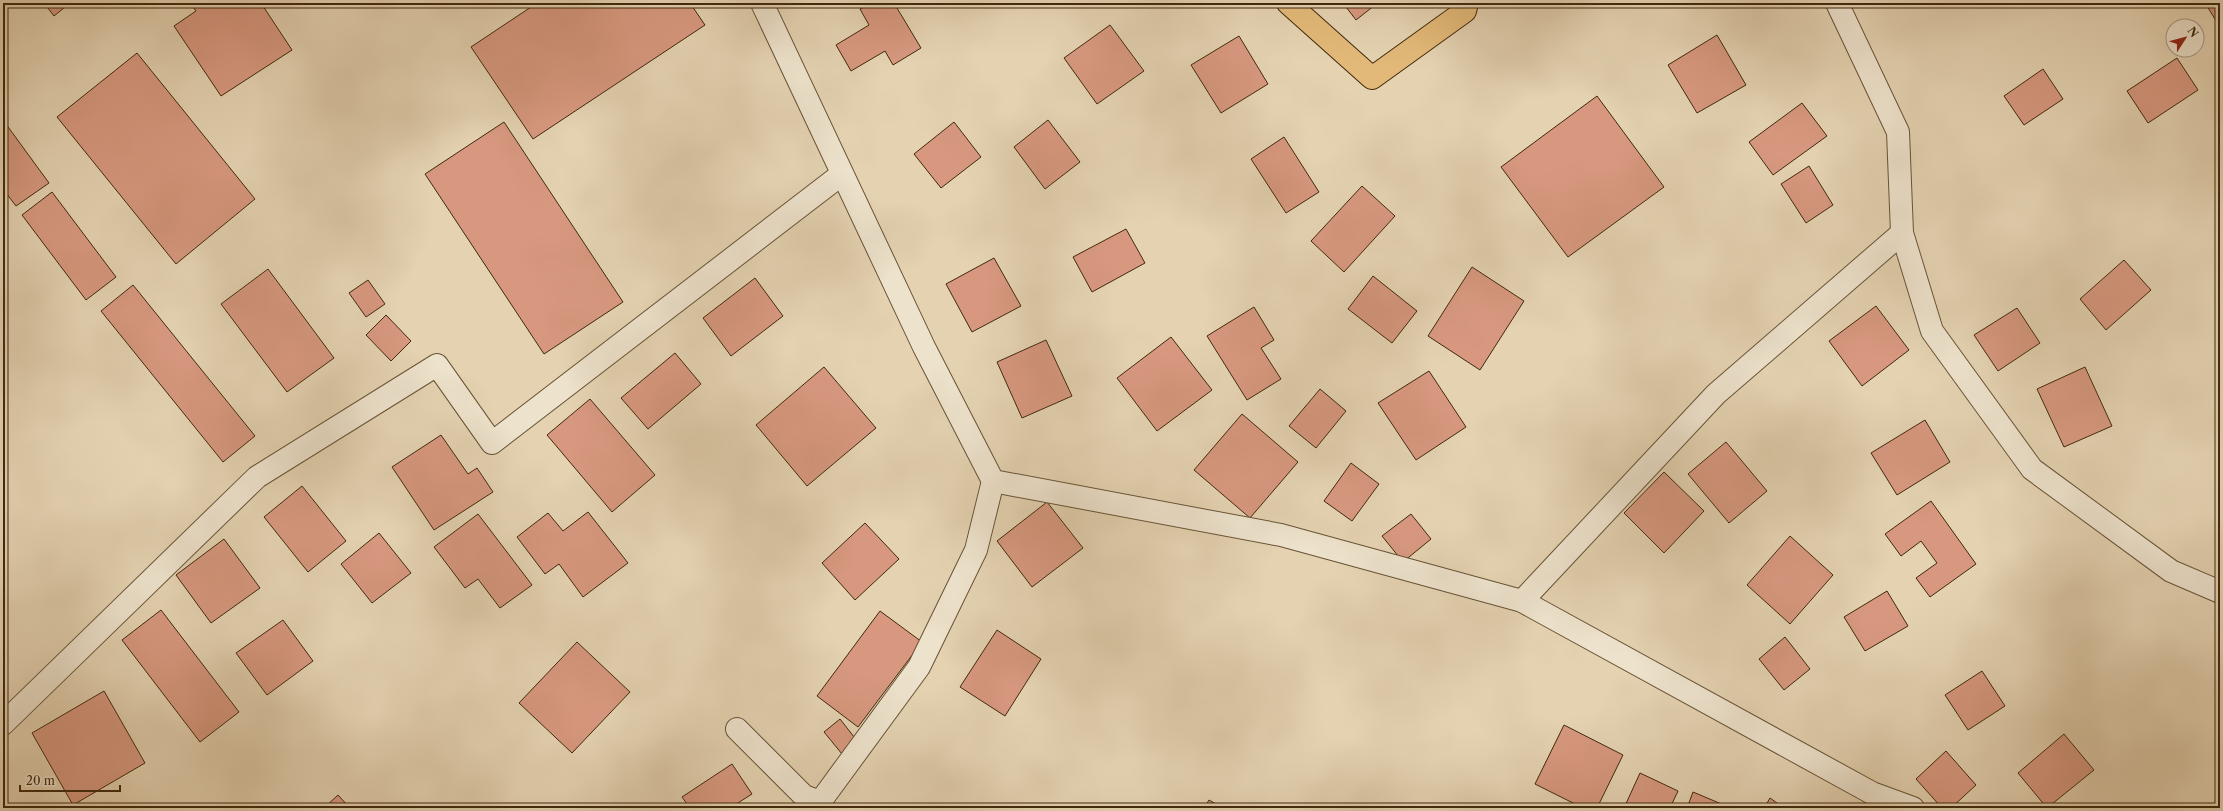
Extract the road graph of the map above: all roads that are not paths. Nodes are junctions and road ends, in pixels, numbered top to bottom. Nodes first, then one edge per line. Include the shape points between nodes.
1 (762, 3) edge
2 (1288, 3) edge
3 (1467, 3) edge
4 (1837, 3) edge
5 (842, 174) junction
6 (1902, 233) junction
7 (993, 481) junction
8 (2220, 592) edge
9 (1522, 601) junction
10 (3, 724) edge
11 (737, 729) dead end
12 (821, 805) edge
13 (1913, 808) edge

1 - 5 street
2 - 3 main road via 1372,78 1464,11
4 - 6 street via 1898,132
5 - 7 street via 924,347
5 - 10 street via 492,443 437,365 258,477
6 - 8 street via 1932,331 2032,469 2171,571
6 - 9 street via 1716,394
7 - 9 street via 1281,535
7 - 12 street via 976,550 919,667
9 - 13 street via 1872,793
11 - 12 street via 804,796

